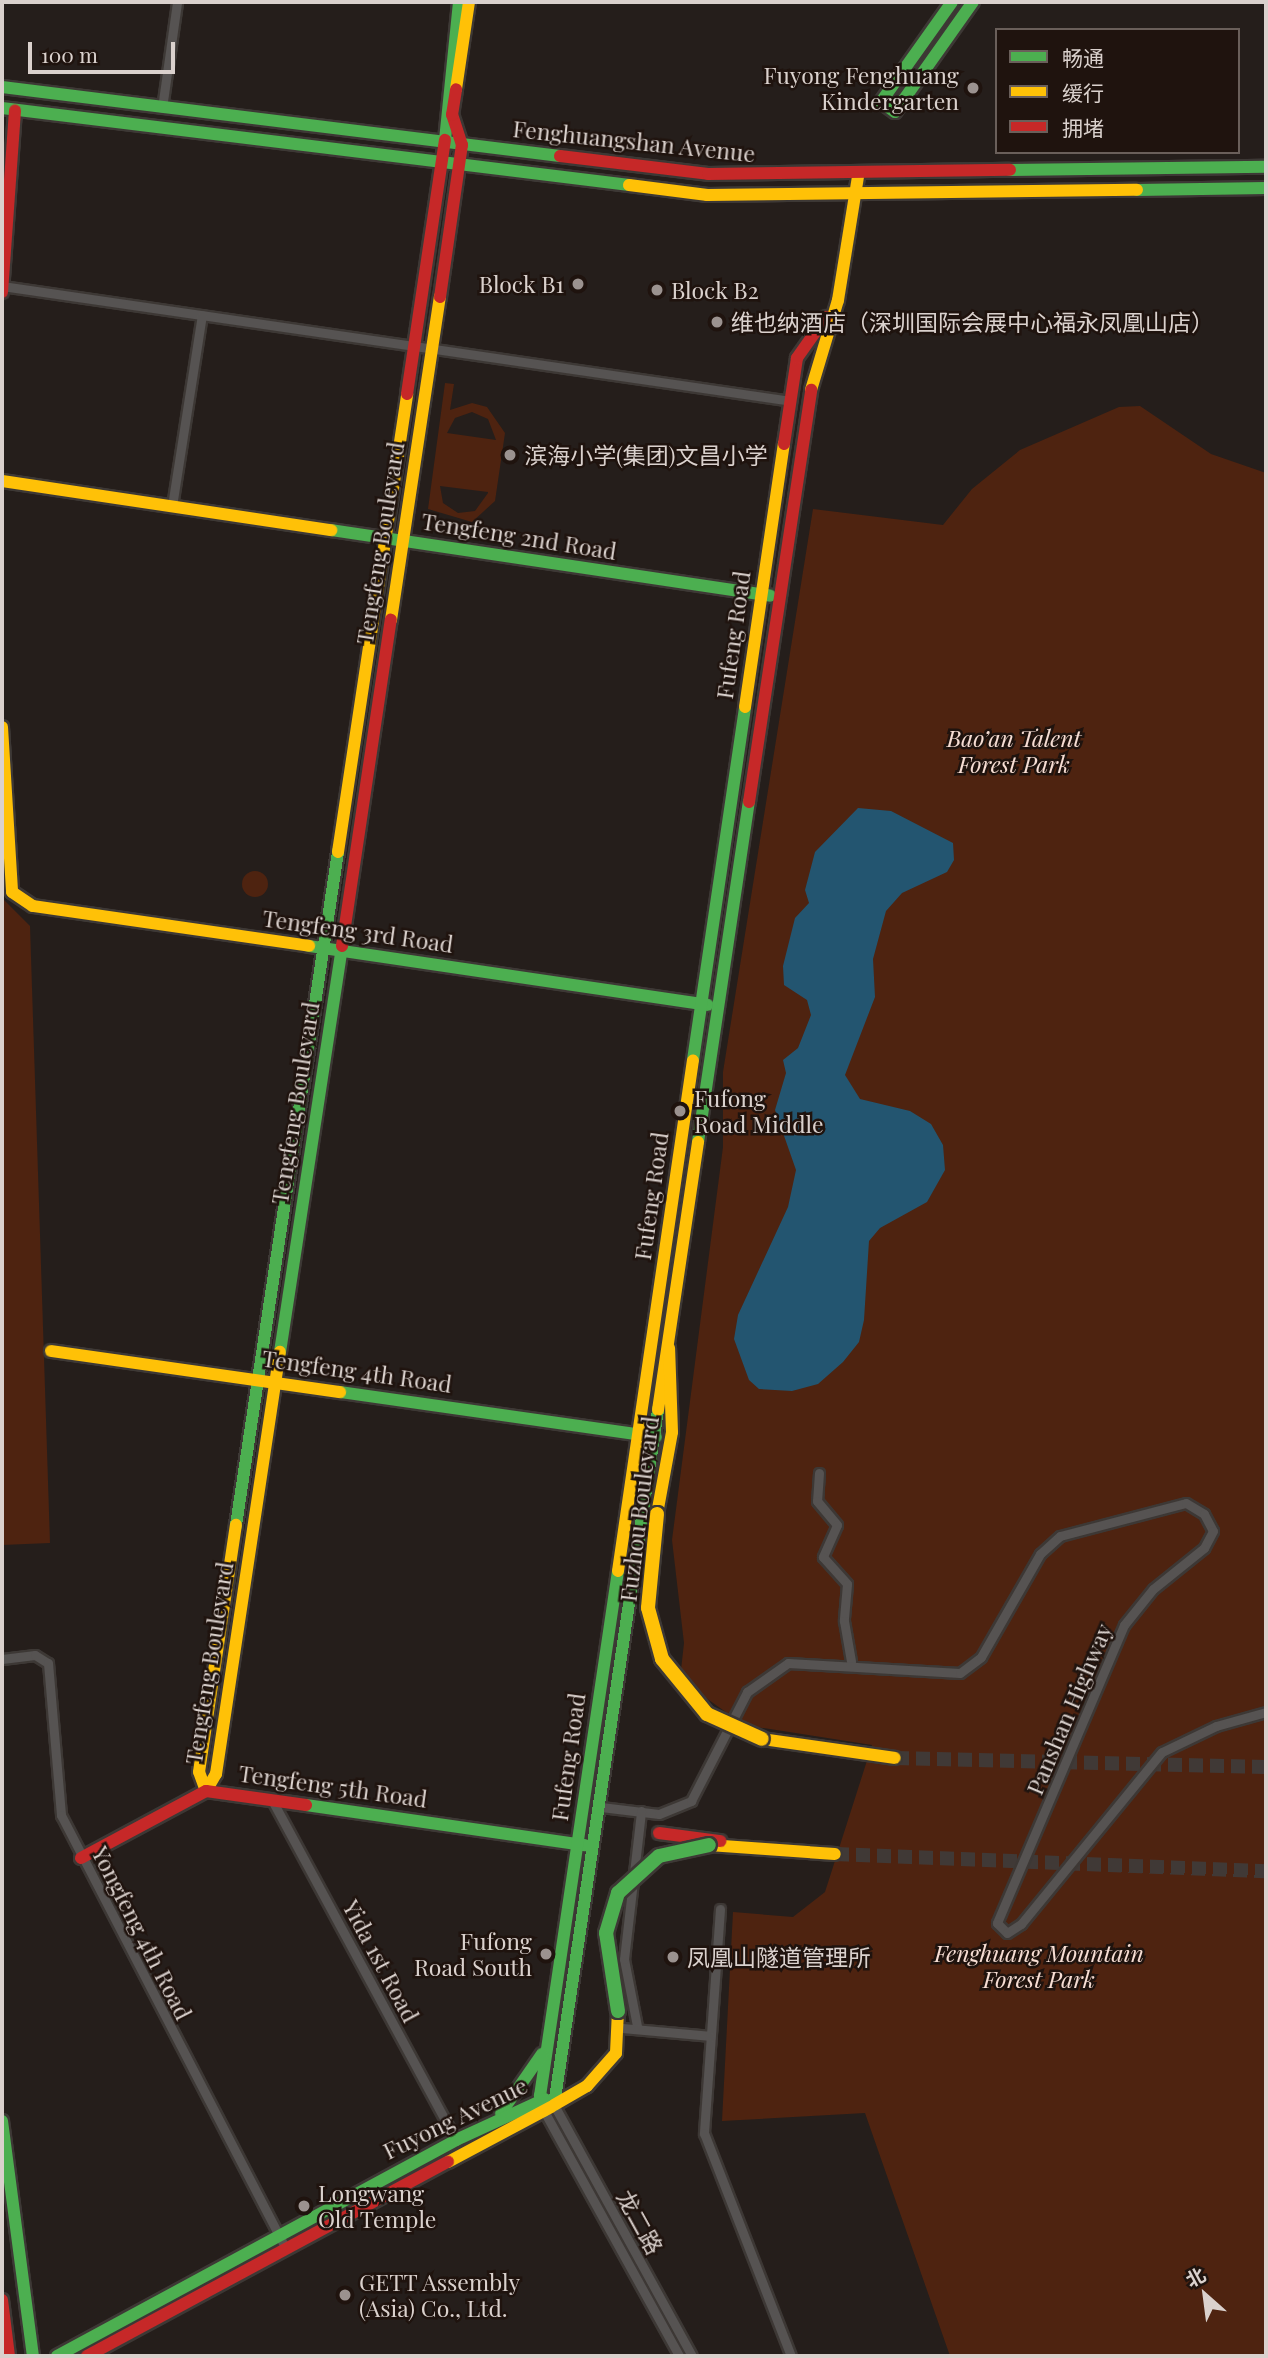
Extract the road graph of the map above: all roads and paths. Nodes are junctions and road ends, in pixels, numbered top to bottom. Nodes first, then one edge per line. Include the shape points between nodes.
1 (177, 2) edge
2 (459, 2) edge
3 (468, 2) edge
4 (952, 2) edge
5 (973, 2) edge
6 (2, 88) edge
7 (162, 108) junction
8 (8, 109) edge
9 (445, 143) junction
10 (462, 145) junction
11 (442, 164) junction
12 (460, 166) junction
13 (1266, 167) edge
14 (858, 177) junction
15 (1266, 188) edge
16 (854, 198) junction
17 (2, 286) edge
18 (2, 292) edge
19 (838, 300) junction
20 (202, 315) junction
21 (414, 346) junction
22 (432, 349) junction
23 (791, 401) junction
24 (2, 481) edge
25 (172, 506) junction
26 (385, 539) junction
27 (403, 541) junction
28 (762, 595) junction
29 (780, 598) junction
30 (2, 727) edge
31 (323, 949) junction
32 (341, 951) junction
33 (702, 1004) junction
34 (719, 1007) junction
35 (677, 1172) junction
36 (694, 1175) junction
37 (669, 1348) junction
38 (51, 1351) dead end
39 (258, 1380) junction
40 (276, 1382) junction
41 (638, 1434) junction
42 (656, 1437) junction
43 (818, 1473) dead end
44 (2, 1659) edge
45 (851, 1661) dead end
46 (1266, 1712) edge
47 (895, 1758) tunnel mouth
48 (206, 1791) junction
49 (272, 1800) junction
50 (601, 1807) junction
51 (641, 1811) junction
52 (659, 1833) dead end
53 (736, 1843) junction
54 (578, 1844) junction
55 (595, 1846) junction
56 (835, 1854) tunnel mouth
57 (81, 1858) junction
58 (720, 1909) dead end
59 (637, 2026) junction
60 (621, 2028) junction
61 (710, 2036) junction
62 (549, 2038) junction
63 (546, 2104) junction
64 (2, 2122) edge
65 (490, 2122) junction
66 (456, 2140) junction
67 (282, 2242) junction
68 (2, 2300) edge
69 (32, 2353) edge
70 (96, 2354) edge
71 (9, 2356) edge
72 (57, 2356) edge
73 (679, 2356) edge
74 (692, 2356) edge
75 (791, 2356) edge

1 - 7 street
2 - 9 main road, Tengfeng Boulevard via 443,114
3 - 10 main road, Tengfeng Boulevard via 452,115
4 - 5 main road via 881,102 895,112
6 - 7 main road, Fenghuangshan Avenue
7 - 9 main road, Fenghuangshan Avenue
8 - 11 main road, Fenghuangshan Avenue
8 - 17 main road
9 - 10 main road, Fenghuangshan Avenue
9 - 11 main road, Tengfeng Boulevard
10 - 12 main road, Tengfeng Boulevard
10 - 14 main road, Fenghuangshan Avenue via 683,172
11 - 12 main road, Fenghuangshan Avenue
11 - 21 main road, Tengfeng Boulevard
12 - 16 main road, Fenghuangshan Avenue via 668,192
12 - 22 main road, Tengfeng Boulevard
13 - 14 main road, Fenghuangshan Avenue
14 - 16 main road, Fufeng Road
15 - 16 main road, Fenghuangshan Avenue
16 - 19 main road, Fufeng Road
17 - 18 main road
17 - 20 street
19 - 23 main road, Fufeng Road via 797,358
19 - 29 main road, Fufeng Road via 815,361
20 - 21 street
20 - 25 street
21 - 22 street
21 - 26 main road, Tengfeng Boulevard
22 - 23 street
22 - 27 main road, Tengfeng Boulevard
23 - 28 main road, Fufeng Road
24 - 25 main road, Tengfeng 2nd Road
25 - 26 main road, Tengfeng 2nd Road
26 - 27 main road, Tengfeng 2nd Road
26 - 31 main road, Tengfeng Boulevard
27 - 28 main road, Tengfeng 2nd Road
27 - 32 main road, Tengfeng Boulevard
28 - 29 main road, Tengfeng 2nd Road
28 - 33 main road, Fufeng Road
29 - 34 main road, Fufeng Road
30 - 31 main road, Tengfeng 3rd Road via 12,892 33,906
31 - 32 main road, Tengfeng 3rd Road
31 - 39 main road, Tengfeng Boulevard
32 - 33 main road, Tengfeng 3rd Road
32 - 40 main road, Tengfeng Boulevard
33 - 34 main road, Tengfeng 3rd Road
33 - 35 main road, Fufeng Road
34 - 36 main road, Fufeng Road
35 - 36 main road
35 - 41 main road, Fufeng Road
36 - 37 main road, Fufeng Road
37 - 42 main road, Fufeng Road
37 - 47 main road, Fuzhou Boulevard, bridge via 674,1403 648,1608 662,1659 708,1714 762,1739 833,1754
38 - 39 main road, Tengfeng 4th Road
39 - 40 main road, Tengfeng 4th Road
39 - 48 main road, Tengfeng Boulevard via 199,1772
40 - 41 main road, Tengfeng 4th Road
40 - 48 main road, Tengfeng Boulevard via 216,1774
41 - 42 main road, Tengfeng 4th Road
41 - 54 main road, Fufeng Road
42 - 50 main road, Fufeng Road
43 - 45 street via 817,1501 837,1525 823,1558 847,1584 844,1621
44 - 57 street, Yongfeng 4th Road via 41,1656 48,1662 54,1791
46 - 51 street, Panshan Highway via 1216,1726 1161,1752 1021,1924 1007,1933 997,1923 1124,1625 1153,1589 1204,1548 1213,1531 1204,1514 1186,1503 1060,1536 1040,1554 981,1657 960,1673 788,1663 769,1671 738,1706 696,1797 673,1811
48 - 49 main road, Tengfeng 5th Road
48 - 57 main road, Tengfeng 5th Road
49 - 54 main road, Tengfeng 5th Road
49 - 66 street, Yida 1st Road
50 - 51 street, Panshan Highway
50 - 55 main road, Fufeng Road
51 - 59 street via 624,1959
52 - 53 main road
53 - 56 main road
53 - 60 main road, bridge via 659,1856 618,1893 606,1933
54 - 55 main road, Tengfeng 5th Road
54 - 62 main road, Fufeng Road
55 - 63 main road, Fufeng Road
57 - 67 street, Yongfeng 4th Road
58 - 61 street
59 - 60 street
59 - 61 street
60 - 63 main road via 611,2060 581,2091
61 - 75 street via 706,2144
62 - 63 main road, Fufeng Road
62 - 65 main road via 529,2081
63 - 65 main road, Fuyong Avenue
63 - 67 main road, Fuyong Avenue
63 - 73 street, 龙二路
63 - 74 street, 龙二路
64 - 69 main road
65 - 66 main road, Fuyong Avenue
66 - 67 main road, Fuyong Avenue
67 - 70 main road, Fuyong Avenue
67 - 72 main road, Fuyong Avenue
68 - 71 main road

